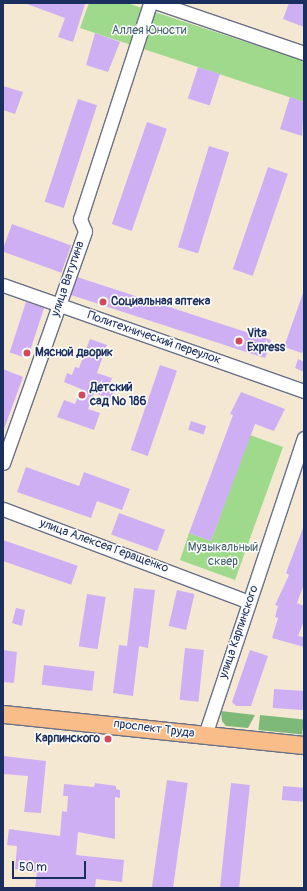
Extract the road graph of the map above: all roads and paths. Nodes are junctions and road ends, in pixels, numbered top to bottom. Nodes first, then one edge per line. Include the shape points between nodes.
1 (150, 3) edge
2 (158, 3) edge
3 (304, 53) edge
4 (3, 285) edge
5 (60, 305) junction
6 (304, 391) edge
7 (304, 438) edge
8 (3, 463) edge
9 (3, 509) edge
10 (249, 602) junction
11 (3, 714) edge
12 (205, 735) junction
13 (304, 745) edge

1 - 5 street, улица Ватутина via 80,219 85,231
2 - 3 street
4 - 5 street, Политехнический переулок
5 - 6 street, Политехнический переулок
5 - 8 street, улица Ватутина
7 - 10 street, улица Карпинского
9 - 10 street, улица Алексея Геращенко
10 - 12 street, улица Карпинского
11 - 12 main road, проспект Труда
12 - 13 main road, проспект Труда

